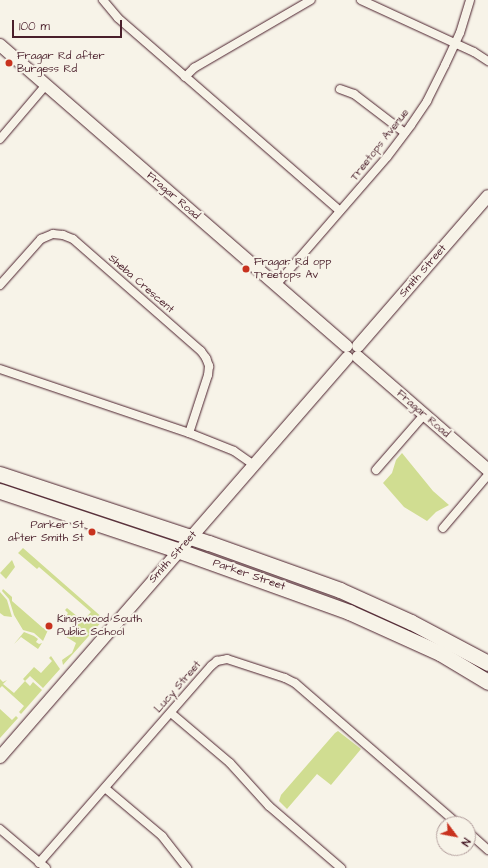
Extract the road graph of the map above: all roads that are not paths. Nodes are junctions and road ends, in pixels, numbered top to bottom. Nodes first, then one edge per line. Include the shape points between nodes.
1 (103, 0) edge
2 (312, 0) edge
3 (363, 0) edge
4 (470, 0) edge
5 (455, 43) junction
6 (0, 45) edge
7 (488, 61) edge
8 (186, 77) junction
9 (46, 85) junction
10 (340, 89) dead end
11 (405, 133) junction
12 (0, 139) edge
13 (488, 196) edge
14 (340, 211) junction
15 (0, 285) edge
16 (276, 285) junction
17 (352, 352) junction
18 (0, 368) edge
19 (424, 415) junction
20 (189, 433) junction
21 (254, 466) junction
22 (376, 470) dead end
23 (488, 470) edge
24 (0, 474) edge
25 (488, 475) edge
26 (0, 491) edge
27 (443, 528) dead end
28 (191, 537) junction
29 (177, 550) junction
30 (488, 663) edge
31 (488, 682) edge
32 (171, 713) junction
33 (0, 757) edge
34 (105, 788) junction
35 (449, 816) edge
36 (0, 829) edge
37 (476, 839) edge
38 (488, 850) edge
39 (43, 865) edge
40 (187, 868) edge
41 (341, 868) edge

1 - 8 street via 118,18
2 - 8 street via 194,68
3 - 5 street
4 - 5 street, Treetops Avenue
5 - 7 street
5 - 11 street, Treetops Avenue via 432,91
6 - 9 street, Fragar Road
8 - 14 street
9 - 12 street
9 - 16 street, Fragar Road
10 - 11 street via 354,94
11 - 14 street, Treetops Avenue
13 - 17 street, Smith Street
14 - 16 street, Treetops Avenue
15 - 20 street, Sheba Crescent via 41,239 58,234 73,239 206,358 209,366 208,375
16 - 17 street, Fragar Road
17 - 19 street, Fragar Road
17 - 21 street, Smith Street
18 - 20 street
19 - 22 street
19 - 23 street, Fragar Road
20 - 21 street via 234,451
21 - 28 street, Smith Street
24 - 28 highway, Parker Street
25 - 27 street
26 - 29 highway, Parker Street
28 - 29 street, Smith Street
28 - 30 highway, Parker Street via 347,593 438,635
29 - 31 highway, Parker Street via 375,623 440,653
29 - 33 street, Smith Street
32 - 34 street, Lucy Street
32 - 35 street, Lucy Street via 211,666 221,660 232,659 285,678 300,687
32 - 41 street via 230,763 269,806
34 - 39 street, Lucy Street
34 - 40 street via 162,836
36 - 39 street
37 - 38 street

